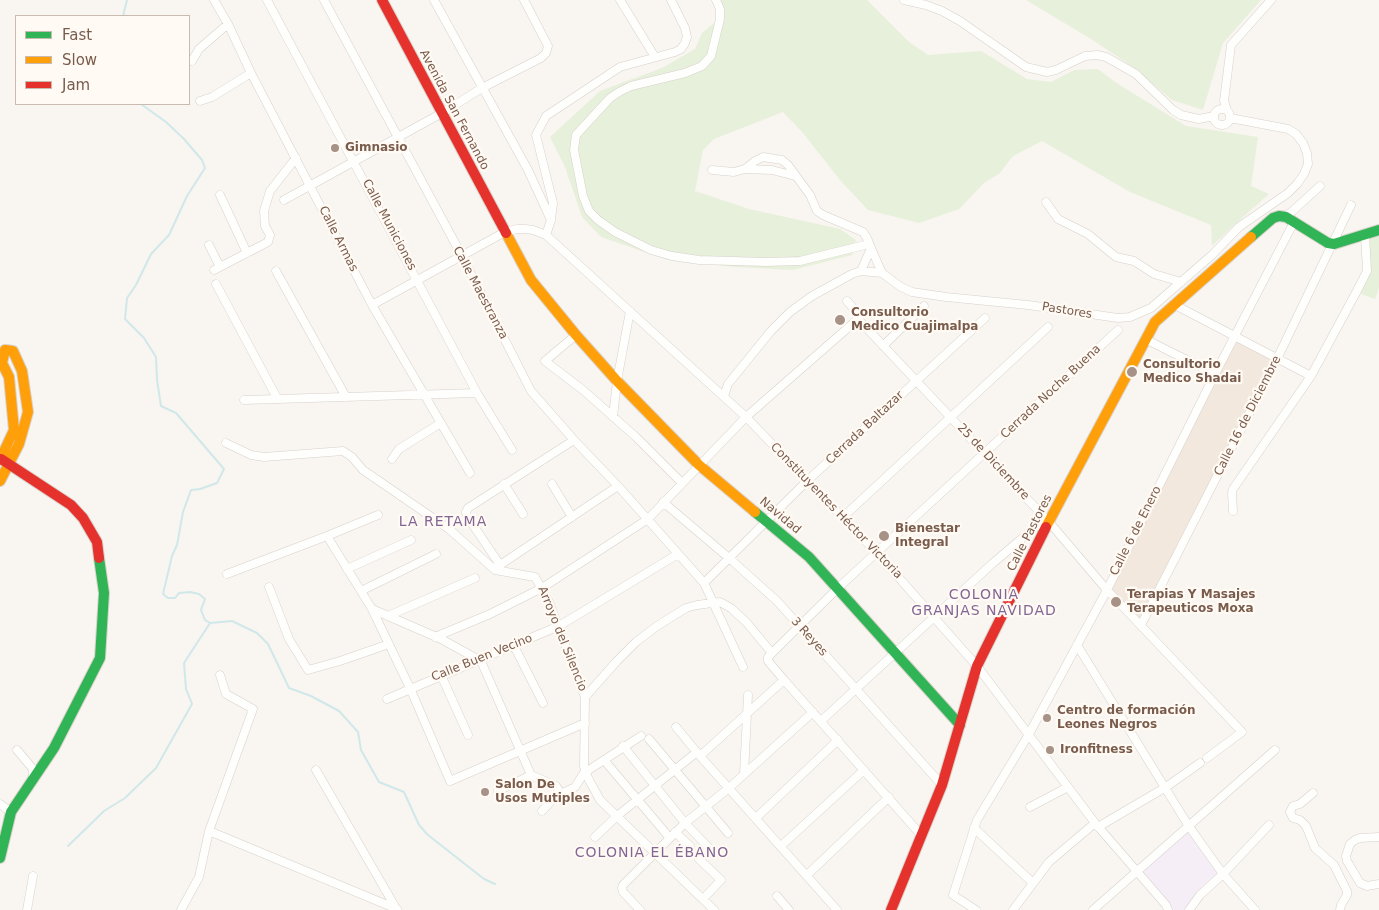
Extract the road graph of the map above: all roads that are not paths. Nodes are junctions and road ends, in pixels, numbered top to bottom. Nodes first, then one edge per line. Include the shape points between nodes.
1 (214, 0) edge
2 (267, 0) edge
3 (324, 0) edge
4 (382, 0) edge
5 (434, 0) edge
6 (525, 0) edge
7 (620, 0) edge
8 (671, 0) edge
9 (716, 0) edge
10 (904, 0) edge
11 (1271, 0) edge
12 (228, 24) junction
13 (655, 57) junction
14 (192, 61) dead end
15 (251, 73) junction
16 (482, 88) junction
17 (200, 101) dead end
18 (442, 113) junction
19 (1225, 113) junction
20 (1214, 116) junction
21 (397, 138) junction
22 (296, 158) junction
23 (354, 160) junction
24 (745, 169) junction
25 (712, 170) dead end
26 (795, 176) junction
27 (310, 185) junction
28 (1320, 186) dead end
29 (220, 195) dead end
30 (284, 200) dead end
31 (1046, 202) dead end
32 (1351, 205) dead end
33 (551, 220) junction
34 (1290, 220) junction
35 (1379, 230) edge
36 (505, 232) junction
37 (1365, 235) junction
38 (546, 236) junction
39 (1334, 244) junction
40 (209, 245) dead end
41 (870, 246) junction
42 (247, 253) junction
43 (462, 256) junction
44 (276, 271) dead end
45 (861, 271) junction
46 (882, 273) junction
47 (418, 280) junction
48 (1181, 282) junction
49 (216, 284) dead end
50 (847, 301) dead end
51 (372, 305) junction
52 (1175, 305) junction
53 (924, 306) dead end
54 (630, 311) junction
55 (985, 318) dead end
56 (858, 319) junction
57 (1048, 327) dead end
58 (1118, 330) dead end
59 (576, 335) junction
60 (1235, 336) junction
61 (1145, 339) junction
62 (883, 346) junction
63 (1277, 359) junction
64 (1215, 374) junction
65 (1311, 376) junction
66 (618, 381) junction
67 (917, 381) junction
68 (477, 393) junction
69 (423, 394) junction
70 (724, 396) junction
71 (346, 397) junction
72 (277, 398) junction
73 (244, 400) dead end
74 (613, 417) junction
75 (746, 417) junction
76 (950, 417) junction
77 (441, 424) junction
78 (574, 440) junction
79 (226, 443) dead end
80 (512, 450) dead end
81 (985, 454) junction
82 (392, 459) dead end
83 (3, 461) edge
84 (699, 465) junction
85 (470, 473) dead end
86 (0, 481) edge
87 (807, 481) junction
88 (682, 483) junction
89 (504, 484) junction
90 (552, 484) dead end
91 (618, 486) junction
92 (663, 502) junction
93 (1233, 511) dead end
94 (523, 514) dead end
95 (378, 515) dead end
96 (572, 517) junction
97 (843, 517) junction
98 (648, 519) junction
99 (1048, 520) junction
100 (766, 521) junction
101 (327, 536) junction
102 (411, 540) dead end
103 (877, 553) junction
104 (436, 554) dead end
105 (678, 554) junction
106 (729, 558) junction
107 (498, 567) junction
108 (347, 568) junction
109 (227, 574) dead end
110 (475, 578) dead end
111 (704, 583) junction
112 (269, 587) dead end
113 (542, 588) junction
114 (838, 588) junction
115 (1107, 590) junction
116 (361, 591) junction
117 (713, 603) junction
118 (372, 609) junction
119 (388, 616) junction
120 (934, 618) junction
121 (1141, 625) junction
122 (559, 626) junction
123 (799, 626) junction
124 (435, 637) junction
125 (389, 644) junction
126 (514, 646) junction
127 (1078, 646) junction
128 (771, 652) junction
129 (896, 653) junction
130 (481, 660) junction
131 (978, 666) junction
132 (743, 667) dead end
133 (220, 675) dead end
134 (441, 675) junction
135 (784, 680) junction
136 (410, 688) junction
137 (856, 689) junction
138 (748, 695) dead end
139 (585, 697) junction
140 (387, 699) dead end
141 (544, 703) dead end
142 (813, 712) junction
143 (746, 715) junction
144 (822, 721) junction
145 (585, 723) junction
146 (960, 725) junction
147 (676, 727) dead end
148 (1029, 734) junction
149 (468, 735) dead end
150 (641, 736) dead end
151 (649, 739) dead end
152 (838, 740) junction
153 (623, 746) junction
154 (17, 750) dead end
155 (521, 750) junction
156 (1275, 750) dead end
157 (699, 754) junction
158 (1207, 758) dead end
159 (604, 760) junction
160 (1200, 763) dead end
161 (316, 770) dead end
162 (675, 770) junction
163 (864, 770) junction
164 (586, 772) junction
165 (744, 774) junction
166 (532, 776) junction
167 (33, 778) junction
168 (942, 785) junction
169 (656, 786) junction
170 (1068, 787) junction
171 (1166, 787) junction
172 (728, 788) junction
173 (498, 791) dead end
174 (1313, 793) dead end
175 (561, 794) junction
176 (888, 798) junction
177 (638, 800) junction
178 (0, 804) edge
179 (706, 806) junction
180 (1030, 807) dead end
181 (542, 811) dead end
182 (11, 812) junction
183 (618, 816) junction
184 (756, 818) junction
185 (685, 822) junction
186 (1096, 825) junction
187 (1188, 825) junction
188 (1269, 825) dead end
189 (974, 828) junction
190 (209, 831) junction
191 (728, 833) dead end
192 (672, 834) junction
193 (921, 835) junction
194 (595, 837) dead end
195 (1379, 837) edge
196 (690, 846) dead end
197 (781, 846) junction
198 (654, 852) junction
199 (0, 858) edge
200 (1136, 870) junction
201 (1223, 874) junction
202 (807, 875) junction
203 (33, 876) dead end
204 (1033, 883) junction
205 (1379, 884) edge
206 (777, 896) dead end
207 (703, 899) junction
208 (1165, 908) edge
209 (397, 909) edge
210 (27, 910) edge
211 (181, 910) edge
212 (640, 910) edge
213 (714, 910) edge
214 (789, 910) edge
215 (837, 910) edge
216 (891, 910) edge
217 (976, 910) edge
218 (1012, 910) edge
219 (1092, 910) edge
220 (1189, 910) edge
221 (1255, 910) edge
222 (1340, 910) edge

1 - 12 street, Calle Armas
2 - 23 street, Calle Municiones
3 - 21 street, Calle Maestranza
4 - 18 street, Avenida San Fernando
5 - 16 street
6 - 16 street via 548,46 546,53
7 - 13 street
8 - 13 street via 687,37 675,52
9 - 41 street via 720,19 711,56 702,66 619,92 576,135 574,150 589,211 615,232 651,250 700,260 800,261
10 - 20 street via 942,11 1026,67 1047,72 1085,56 1106,57 1136,74 1181,115 1199,119
11 - 19 street via 1231,45
12 - 14 street via 200,49
12 - 15 street, Calle Armas
13 - 33 street via 620,67 546,116 536,135 553,204
15 - 17 street
15 - 22 street, Calle Armas
16 - 18 street
16 - 33 street via 528,170
18 - 21 street
18 - 36 street, Avenida San Fernando
19 - 20 street via 1215,113
19 - 20 street via 1227,122 1223,125 1215,121
19 - 48 street, Pastores via 1288,129 1303,143 1308,164 1288,193 1239,226
21 - 23 street
21 - 43 street, Calle Maestranza
22 - 27 street, Calle Armas
22 - 42 street via 270,191 264,211 265,226 270,235 268,242
23 - 27 street
23 - 47 street, Calle Municiones
24 - 25 street via 734,172
24 - 26 street via 772,170
24 - 26 street via 763,157 774,157 782,160
26 - 41 street via 810,195 817,211 863,232
27 - 30 street
27 - 51 street, Calle Armas
28 - 34 street, Calle 6 de Enero
29 - 42 street
31 - 48 street via 1058,219 1088,234 1116,257 1134,261 1154,274
32 - 39 street, Calle 16 de Diciembre
33 - 38 street
34 - 39 street
34 - 52 street, Calle Pastores via 1279,216 1273,218
34 - 60 street, Calle 6 de Enero
35 - 37 street
36 - 38 street via 525,229
36 - 43 street
36 - 59 street, Avenida San Fernando via 531,280
37 - 39 street
37 - 65 street via 1367,271
38 - 54 street, Constituyentes Héctor Victoria
39 - 63 street, Calle 16 de Diciembre
40 - 42 street via 217,268
41 - 45 street
41 - 46 street
43 - 47 street
43 - 78 street, Calle Maestranza via 531,391
44 - 71 street
45 - 46 street
45 - 70 street via 812,296 790,312 728,384
46 - 48 street, Pastores via 912,292 1118,318 1130,317 1150,308
47 - 51 street
47 - 68 street, Calle Municiones
49 - 72 street
50 - 56 street, 25 de Diciembre via 856,310
51 - 69 street, Calle Armas
52 - 60 street
52 - 61 street, Calle Pastores via 1155,322
53 - 62 street
54 - 66 street
54 - 70 street, Constituyentes Héctor Victoria
55 - 67 street, Cerrada Baltazar
56 - 62 street, 25 de Diciembre
56 - 75 street
57 - 76 street
58 - 81 street, Cerrada Noche Buena
59 - 66 street, Navidad
59 - 74 street via 545,361
60 - 63 street
60 - 64 street, Calle 6 de Enero
61 - 64 street
61 - 99 street, Calle Pastores
62 - 67 street, 25 de Diciembre
63 - 65 street
63 - 121 street, Calle 16 de Diciembre
64 - 115 street, Calle 6 de Enero
65 - 93 street via 1233,488
66 - 74 street
66 - 84 street, Navidad
67 - 76 street, 25 de Diciembre
67 - 87 street, Cerrada Baltazar
68 - 69 street
68 - 80 street, Calle Municiones
69 - 71 street
69 - 77 street, Calle Armas
70 - 75 street, Constituyentes Héctor Victoria
71 - 72 street
72 - 73 street
74 - 88 street
75 - 84 street
75 - 87 street, Constituyentes Héctor Victoria
76 - 81 street, 25 de Diciembre
76 - 97 street
77 - 82 street via 398,449
77 - 85 street, Calle Armas
78 - 89 street
78 - 91 street, Calle Maestranza
79 - 107 street via 264,457 343,451 363,470
81 - 99 street, 25 de Diciembre
81 - 103 street, Cerrada Noche Buena
83 - 83 street via 19,444 28,412 22,371 13,351 5,350 2,363 9,377 14,430
83 - 86 street
83 - 167 street via 71,505 83,518 97,542 104,593 100,658 54,748
84 - 88 street
84 - 100 street, Navidad
87 - 97 street, Constituyentes Héctor Victoria
87 - 100 street, Cerrada Baltazar
88 - 92 street
89 - 94 street
89 - 107 street via 466,512
90 - 96 street
91 - 96 street
91 - 98 street, Calle Maestranza
92 - 98 street
92 - 106 street, 3 Reyes
95 - 101 street
96 - 107 street
97 - 103 street, Constituyentes Héctor Victoria
98 - 105 street, Calle Maestranza
98 - 113 street
99 - 115 street, 25 de Diciembre
99 - 120 street via 993,562
99 - 131 street, Calle Pastores
100 - 106 street, Cerrada Baltazar
100 - 114 street, Navidad via 809,557
101 - 108 street
101 - 109 street
102 - 108 street
103 - 114 street, Cerrada Noche Buena
103 - 120 street, Constituyentes Héctor Victoria
104 - 116 street
105 - 111 street, Calle Maestranza
105 - 122 street, Calle Buen Vecino
106 - 111 street, Cerrada Baltazar
106 - 123 street, 3 Reyes via 777,601
107 - 113 street, Arroyo del Silencio via 535,577
108 - 116 street
110 - 119 street
111 - 117 street, Calle Maestranza
112 - 125 street via 289,639 308,670
113 - 122 street, Arroyo del Silencio
113 - 124 street
114 - 123 street, Cerrada Noche Buena
114 - 129 street, Navidad
115 - 121 street, 25 de Diciembre
115 - 127 street, Calle 6 de Enero
116 - 118 street
117 - 128 street via 720,602 731,608
117 - 132 street, Calle Maestranza
117 - 139 street via 686,608 657,626 617,661
118 - 119 street
118 - 125 street
119 - 124 street
120 - 129 street
120 - 131 street, Constituyentes Héctor Victoria
121 - 158 street, 25 de Diciembre via 1242,732
122 - 126 street, Calle Buen Vecino
122 - 139 street, Arroyo del Silencio
123 - 128 street, Cerrada Noche Buena
123 - 137 street, 3 Reyes
124 - 130 street
125 - 136 street
126 - 130 street, Calle Buen Vecino
126 - 141 street
127 - 148 street, Calle 6 de Enero
127 - 171 street
128 - 135 street, Cerrada Noche Buena via 768,661
129 - 137 street
129 - 146 street, Navidad
130 - 134 street, Calle Buen Vecino
130 - 155 street
131 - 146 street, Calle Pastores
131 - 148 street, Constituyentes Héctor Victoria
133 - 190 street via 226,694 253,709
134 - 136 street, Calle Buen Vecino
134 - 149 street
135 - 142 street
135 - 143 street
136 - 140 street, Calle Buen Vecino
136 - 155 street via 450,781
137 - 144 street
137 - 168 street, 3 Reyes
138 - 143 street
139 - 145 street
142 - 144 street
142 - 165 street
143 - 157 street
143 - 165 street
144 - 152 street
145 - 155 street
145 - 164 street
146 - 168 street, Calle Pastores
147 - 157 street
148 - 170 street, Constituyentes Héctor Victoria
148 - 189 street, Calle 6 de Enero
150 - 153 street
151 - 162 street
152 - 163 street
152 - 184 street
153 - 159 street
153 - 169 street
154 - 167 street via 33,769
155 - 166 street
156 - 187 street
157 - 162 street
157 - 172 street
159 - 164 street
159 - 177 street
160 - 171 street
161 - 209 street
162 - 169 street
162 - 179 street
163 - 176 street
163 - 197 street
164 - 175 street via 575,787
164 - 183 street via 600,800
165 - 172 street
166 - 173 street
166 - 175 street via 556,786
167 - 182 street
168 - 193 street, Calle Pastores
169 - 177 street
169 - 185 street
170 - 180 street
170 - 186 street, Constituyentes Héctor Victoria
171 - 186 street
171 - 187 street
172 - 179 street
172 - 184 street
174 - 222 street via 1293,806 1290,812 1293,818 1306,826 1315,848 1334,865 1347,891
175 - 181 street
176 - 193 street
176 - 202 street
177 - 183 street
177 - 192 street
178 - 182 street
179 - 185 street
179 - 191 street
182 - 199 street
183 - 194 street
183 - 198 street
184 - 197 street
185 - 192 street
185 - 207 street via 710,849 698,859 721,880
186 - 200 street, Constituyentes Héctor Victoria
186 - 204 street via 1049,862
187 - 200 street
187 - 201 street
188 - 201 street
189 - 204 street
189 - 217 street, Calle 6 de Enero via 953,895
190 - 209 street
190 - 211 street via 200,877
192 - 196 street
192 - 198 street
193 - 216 street, Calle Pastores
195 - 205 street via 1355,840 1346,856 1360,884
197 - 202 street
198 - 207 street
198 - 212 street via 622,888
200 - 208 street, Constituyentes Héctor Victoria
200 - 219 street
201 - 220 street
201 - 221 street
202 - 215 street
203 - 210 street
204 - 218 street
206 - 214 street
207 - 213 street

